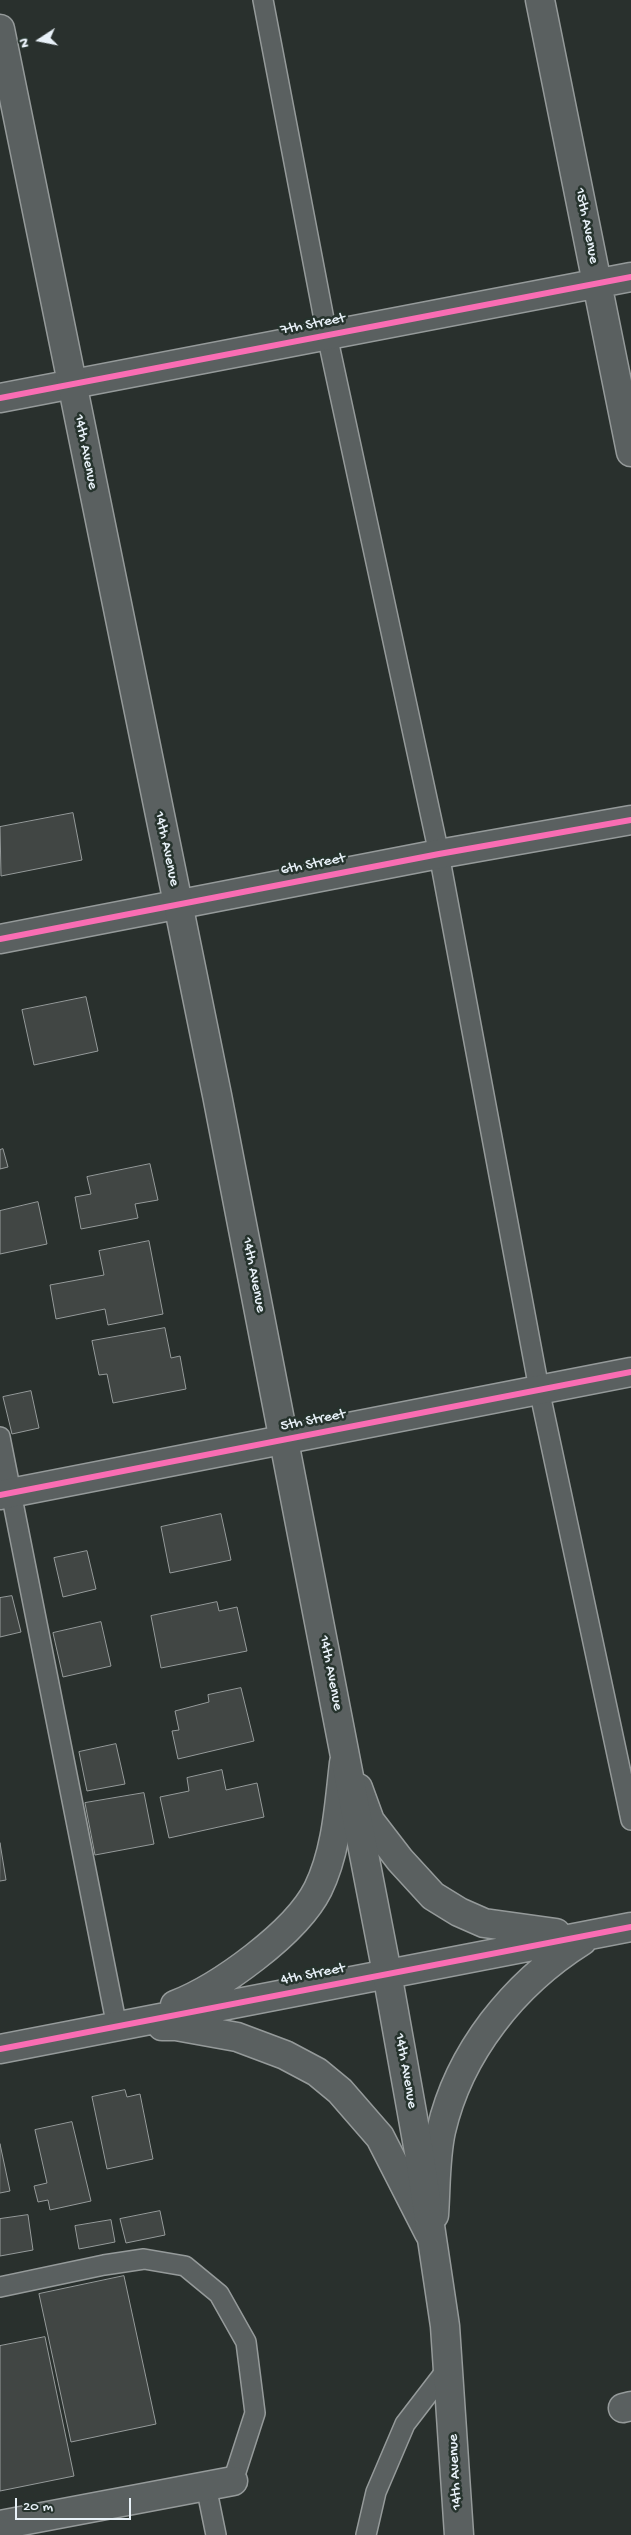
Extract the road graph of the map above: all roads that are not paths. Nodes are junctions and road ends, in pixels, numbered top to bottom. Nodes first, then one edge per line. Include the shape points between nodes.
1 (263, 0) edge
2 (540, 0) edge
3 (0, 29) edge
4 (631, 277) edge
5 (597, 283) junction
6 (327, 335) junction
7 (72, 384) junction
8 (0, 398) edge
9 (631, 452) edge
10 (631, 820) edge
11 (439, 854) junction
12 (177, 904) junction
13 (0, 939) edge
14 (631, 1372) edge
15 (539, 1389) junction
16 (0, 1437) edge
17 (285, 1439) junction
18 (6, 1494) edge
19 (345, 1754) junction
20 (631, 1820) edge
21 (631, 1927) edge
22 (590, 1935) junction
23 (387, 1973) junction
24 (117, 2027) junction
25 (0, 2049) edge
26 (432, 2239) junction
27 (0, 2287) edge
28 (448, 2368) junction
29 (233, 2481) joint
30 (206, 2486) junction
31 (0, 2525) edge
32 (459, 2532) edge
33 (216, 2535) edge
34 (366, 2535) edge

1 - 6 lane
2 - 5 street, 15th Avenue
3 - 7 street, 14th Avenue
4 - 5 street, 7th Street
5 - 6 street, 7th Street
5 - 9 street, 15th Avenue
6 - 7 street, 7th Street
6 - 11 lane
7 - 8 street, 7th Street
7 - 12 street, 14th Avenue
10 - 11 street, 6th Street
11 - 12 street, 6th Street
11 - 15 lane
12 - 13 street, 6th Street
12 - 17 street, 14th Avenue
14 - 15 street, 5th Street
15 - 17 street, 5th Street
15 - 20 lane
16 - 18 lane
17 - 18 street, 5th Street
17 - 19 street, 14th Avenue
18 - 24 lane
19 - 22 street via 370,1821 433,1896 484,1923 522,1930
19 - 23 street, 14th Avenue
19 - 24 street via 335,1837 317,1890 295,1918 264,1951 196,1997
21 - 22 street, 4th Street
22 - 23 street, 4th Street
22 - 26 street via 531,1978 500,2012 460,2073 441,2132
23 - 24 street, 4th Street
23 - 26 street, 14th Avenue via 420,2152
24 - 25 street, 4th Street
24 - 26 street via 176,2026 237,2037 285,2055 317,2072 340,2091 380,2137
26 - 28 street, 14th Avenue
27 - 29 lane via 144,2259 185,2266 219,2294 246,2342 255,2413
28 - 32 street, 14th Avenue
28 - 34 lane via 405,2424 376,2492
29 - 30 street
30 - 31 street
30 - 33 lane

